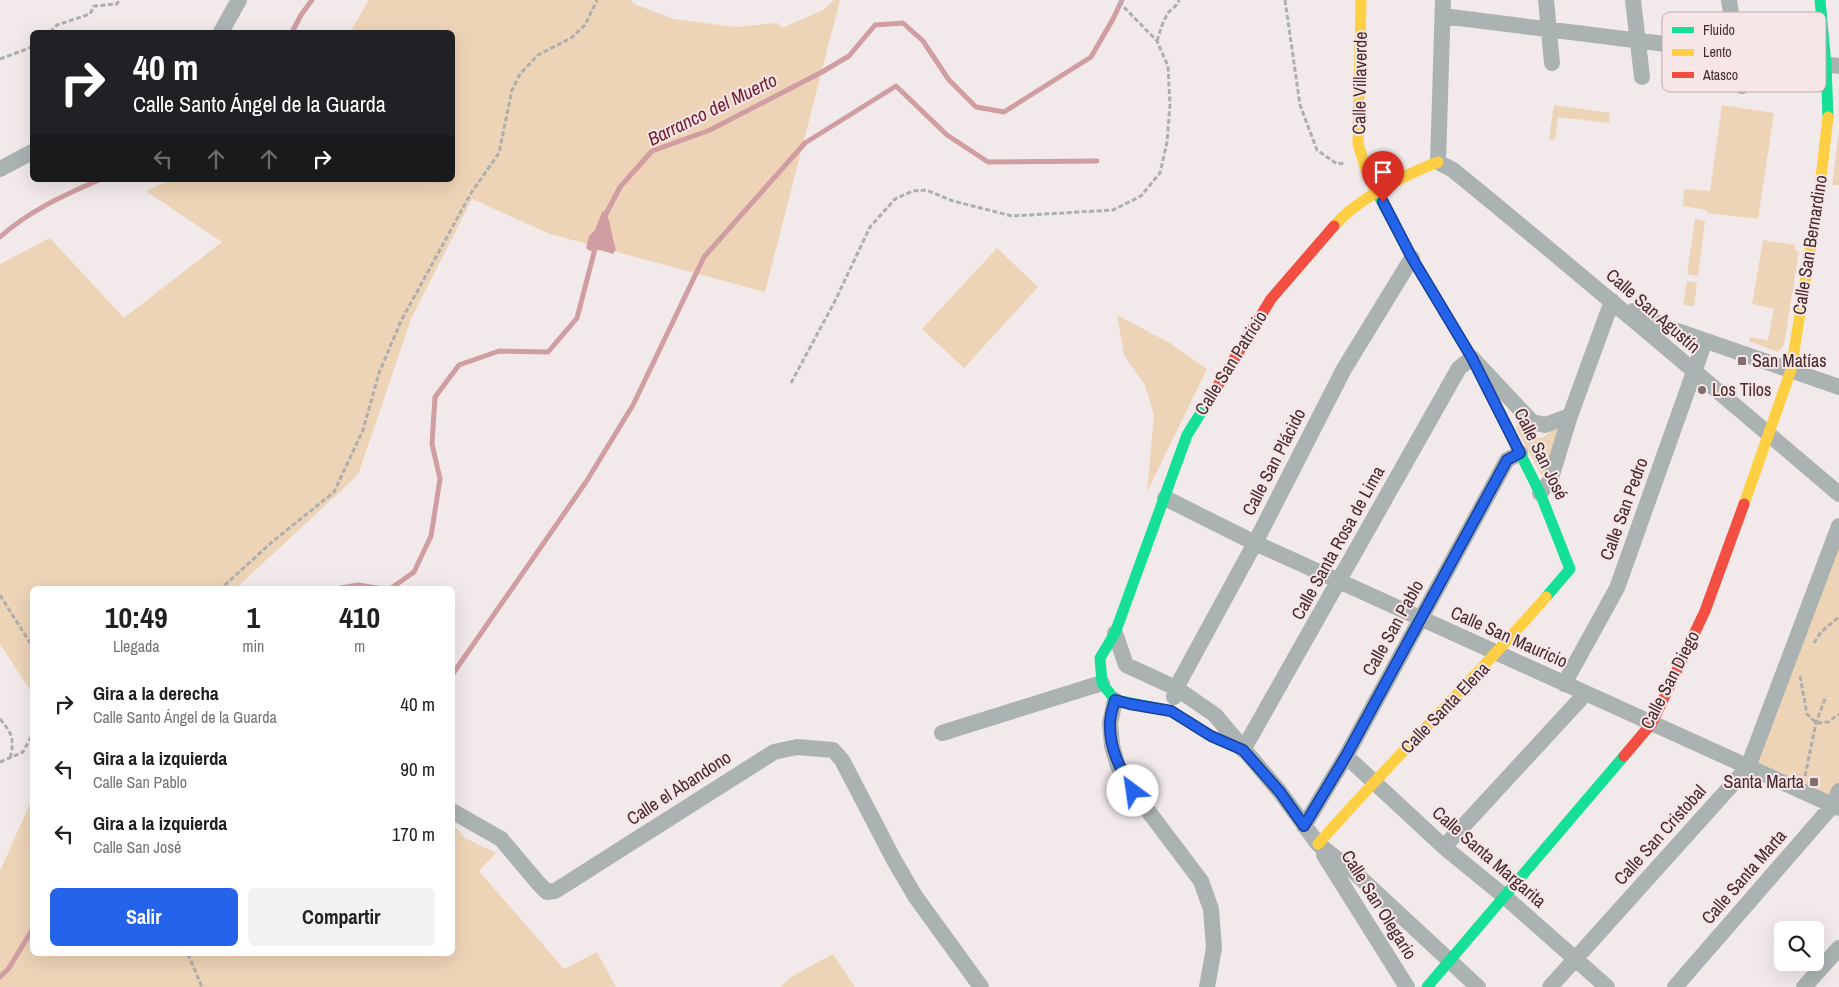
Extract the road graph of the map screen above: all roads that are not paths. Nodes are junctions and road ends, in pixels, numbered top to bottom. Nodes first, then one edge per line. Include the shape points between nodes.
1 (238, 0) edge
2 (1362, 0) edge
3 (1546, 0) edge
4 (1633, 0) edge
5 (1443, 8) edge
6 (222, 30) edge
7 (1549, 30) junction
8 (1826, 30) edge
9 (1638, 41) junction
10 (1662, 44) edge
11 (1552, 63) dead end
12 (1833, 66) edge
13 (1642, 77) dead end
14 (30, 153) edge
15 (1438, 162) junction
16 (0, 169) edge
17 (1378, 192) junction
18 (1412, 258) junction
19 (1612, 301) junction
20 (1705, 341) junction
21 (1472, 358) junction
22 (1790, 370) junction
23 (1694, 373) junction
24 (1839, 387) edge
25 (1570, 416) junction
26 (1769, 435) junction
27 (1520, 453) junction
28 (1540, 493) junction
29 (1839, 494) edge
30 (1165, 498) junction
31 (1839, 526) edge
32 (1255, 543) junction
33 (1570, 569) joint
34 (1340, 582) junction
35 (1421, 619) junction
36 (1115, 633) junction
37 (1498, 653) junction
38 (1126, 665) junction
39 (1102, 678) junction
40 (1564, 684) junction
41 (1176, 688) junction
42 (1586, 693) junction
43 (1115, 700) junction
44 (1171, 711) junction
45 (1652, 723) junction
46 (942, 733) dead end
47 (1243, 750) junction
48 (1346, 756) junction
49 (1748, 767) junction
50 (1374, 781) junction
51 (1837, 801) edge
52 (455, 813) edge
53 (1304, 826) junction
54 (1318, 844) junction
55 (1444, 847) junction
56 (1504, 896) junction
57 (1379, 897) junction
58 (1362, 913) junction
59 (1839, 948) edge
60 (1450, 960) junction
61 (1576, 960) junction
62 (981, 987) edge
63 (1207, 987) edge
64 (1407, 987) edge
65 (1427, 987) edge
66 (1478, 987) edge
67 (1550, 987) edge
68 (1607, 987) edge
69 (1675, 987) edge
70 (1804, 987) edge

1 - 6 street
2 - 17 street, Calle Villaverde via 1358,144 1363,163
3 - 7 street
4 - 9 street
5 - 7 street
5 - 15 street
7 - 9 street
7 - 11 street
8 - 12 street, Calle San Bernardino
9 - 10 street
9 - 13 street
12 - 22 street, Calle San Bernardino via 1819,195
14 - 16 street
15 - 17 street, Calle San Patricio
15 - 19 street, Calle San Agustín via 1453,170
17 - 18 street, Calle San José
17 - 30 street, Calle San Patricio via 1341,218 1271,299 1187,434
18 - 21 street, Calle San José
18 - 32 street, Calle San Plácido via 1344,369
19 - 20 street via 1666,327
19 - 23 street, Calle San Agustín
19 - 25 street
20 - 22 street
20 - 23 street, Calle San Pedro
21 - 25 street, Calle San José via 1532,422 1545,425
21 - 27 street, Calle San José
21 - 34 street, Calle Santa Rosa de Lima via 1460,368
22 - 24 street
22 - 26 street, Calle San Diego
23 - 26 street, Calle San Agustín
23 - 40 street, Calle San Pedro via 1617,588
25 - 28 street via 1550,481
26 - 29 street, Calle San Agustín
26 - 45 street, Calle San Diego via 1705,611
27 - 28 street, Calle San José
27 - 35 street, Calle San Pablo via 1507,460
28 - 33 street, Calle San José
30 - 32 street, Calle San Mauricio
30 - 36 street, Calle San Patricio
31 - 49 street, Calle San Cristobal
32 - 34 street, Calle San Mauricio
32 - 41 street, Calle San Plácido
33 - 37 street, Calle Santa Elena
34 - 35 street, Calle San Mauricio
34 - 47 street, Calle Santa Rosa de Lima
35 - 37 street, Calle San Mauricio
35 - 48 street, Calle San Pablo
36 - 38 street
36 - 39 street, Calle San Patricio via 1100,658
37 - 40 street, Calle San Mauricio
37 - 50 street, Calle Santa Elena
38 - 39 street via 1113,666
38 - 41 street
39 - 43 street
39 - 46 street
40 - 42 street, Calle San Mauricio
41 - 44 street, Calle San Plácido
41 - 47 street via 1215,715
42 - 45 street, Calle San Mauricio
42 - 55 street
43 - 44 street
43 - 63 street via 1110,723 1118,766 1201,881 1211,909 1214,948
44 - 47 street via 1211,736
45 - 49 street, Calle San Mauricio
45 - 56 street, Calle San Diego
47 - 53 street via 1280,792
48 - 50 street, Calle Santa Margarita
48 - 53 street, Calle San Pablo
49 - 51 street, Calle San Mauricio via 1802,791
49 - 61 street, Calle San Cristobal
50 - 54 street, Calle Santa Elena
50 - 55 street, Calle Santa Margarita
51 - 69 street, Calle Santa Marta
52 - 62 street, Calle el Abandono via 501,839 538,884 547,892 555,891 774,752 797,747 833,750 842,760 915,896
53 - 54 street
54 - 57 street
54 - 58 street, Calle San Olegario
55 - 56 street, Calle Santa Margarita
56 - 60 street, Calle San Diego
56 - 61 street, Calle Santa Margarita
57 - 58 street
57 - 60 street
58 - 64 street, Calle San Olegario
59 - 70 street
60 - 65 street, Calle San Diego
60 - 66 street
61 - 67 street, Calle San Cristobal
61 - 68 street, Calle Santa Margarita

